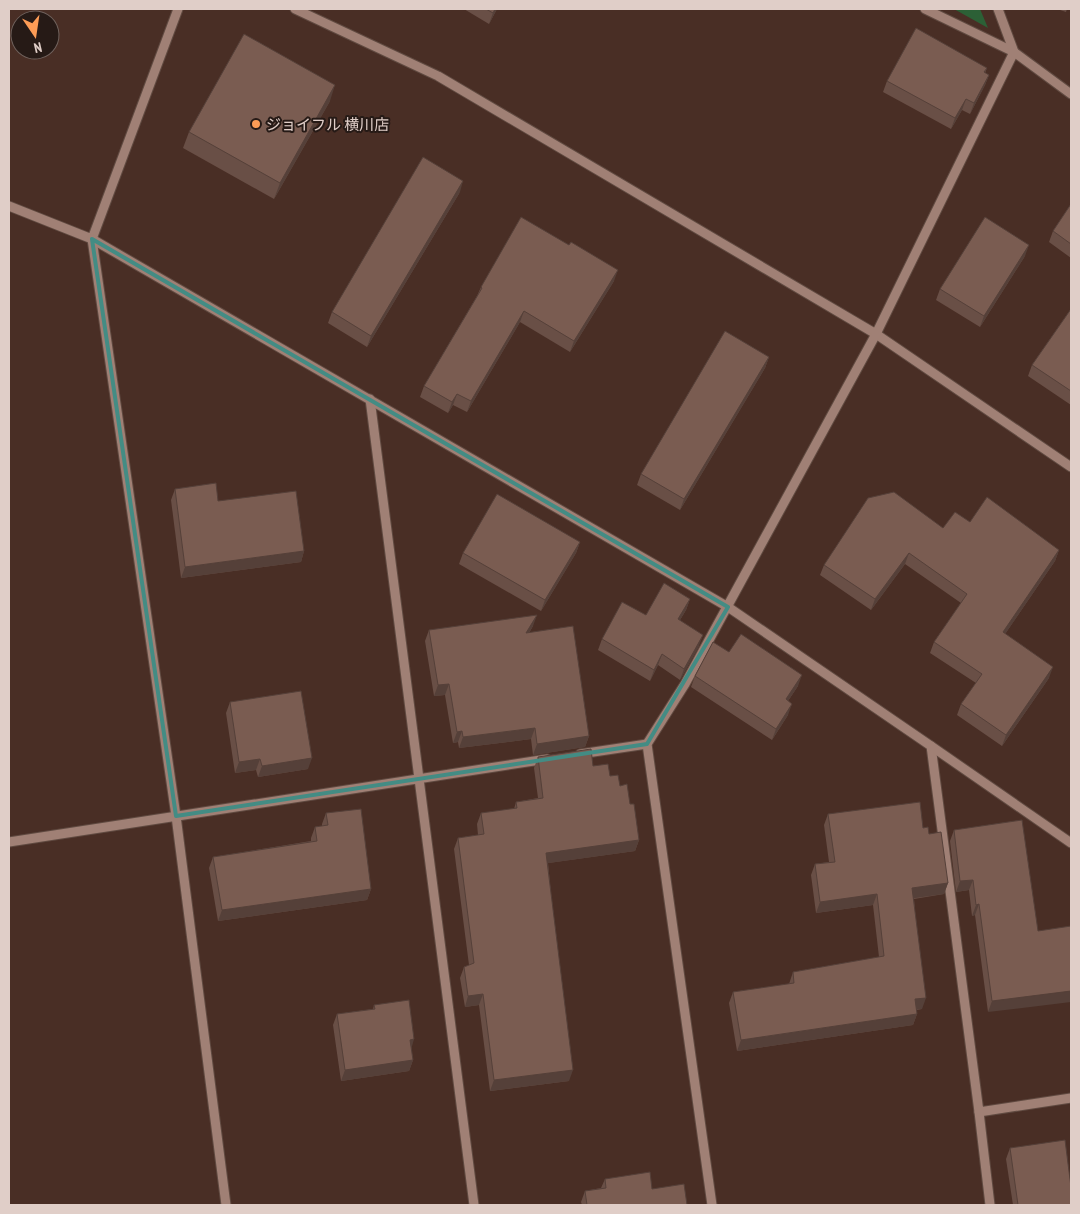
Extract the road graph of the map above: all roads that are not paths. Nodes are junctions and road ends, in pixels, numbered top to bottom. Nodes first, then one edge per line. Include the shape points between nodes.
1 (178, 9) edge
2 (296, 9) edge
3 (925, 9) edge
4 (998, 9) edge
5 (1014, 52) junction
6 (1071, 94) edge
7 (9, 206) edge
8 (92, 239) junction
9 (876, 334) junction
10 (370, 400) junction
11 (1071, 467) edge
12 (728, 607) junction
13 (647, 744) junction
14 (931, 746) junction
15 (418, 779) junction
16 (176, 816) junction
17 (9, 842) edge
18 (1071, 843) edge
19 (1071, 1098) edge
20 (979, 1112) junction
21 (226, 1205) edge
22 (474, 1205) edge
23 (712, 1205) edge
24 (990, 1205) edge

1 - 8 street
2 - 9 street via 438,76
3 - 5 street
4 - 5 street
5 - 6 street
5 - 9 street
7 - 8 street
8 - 10 street
8 - 16 street
9 - 11 street
9 - 12 street
10 - 12 street
10 - 15 street
12 - 13 street
12 - 14 street
13 - 15 street
13 - 23 street
14 - 18 street
14 - 20 street
15 - 16 street
15 - 22 street
16 - 17 street
16 - 21 street
19 - 20 street
20 - 24 street

